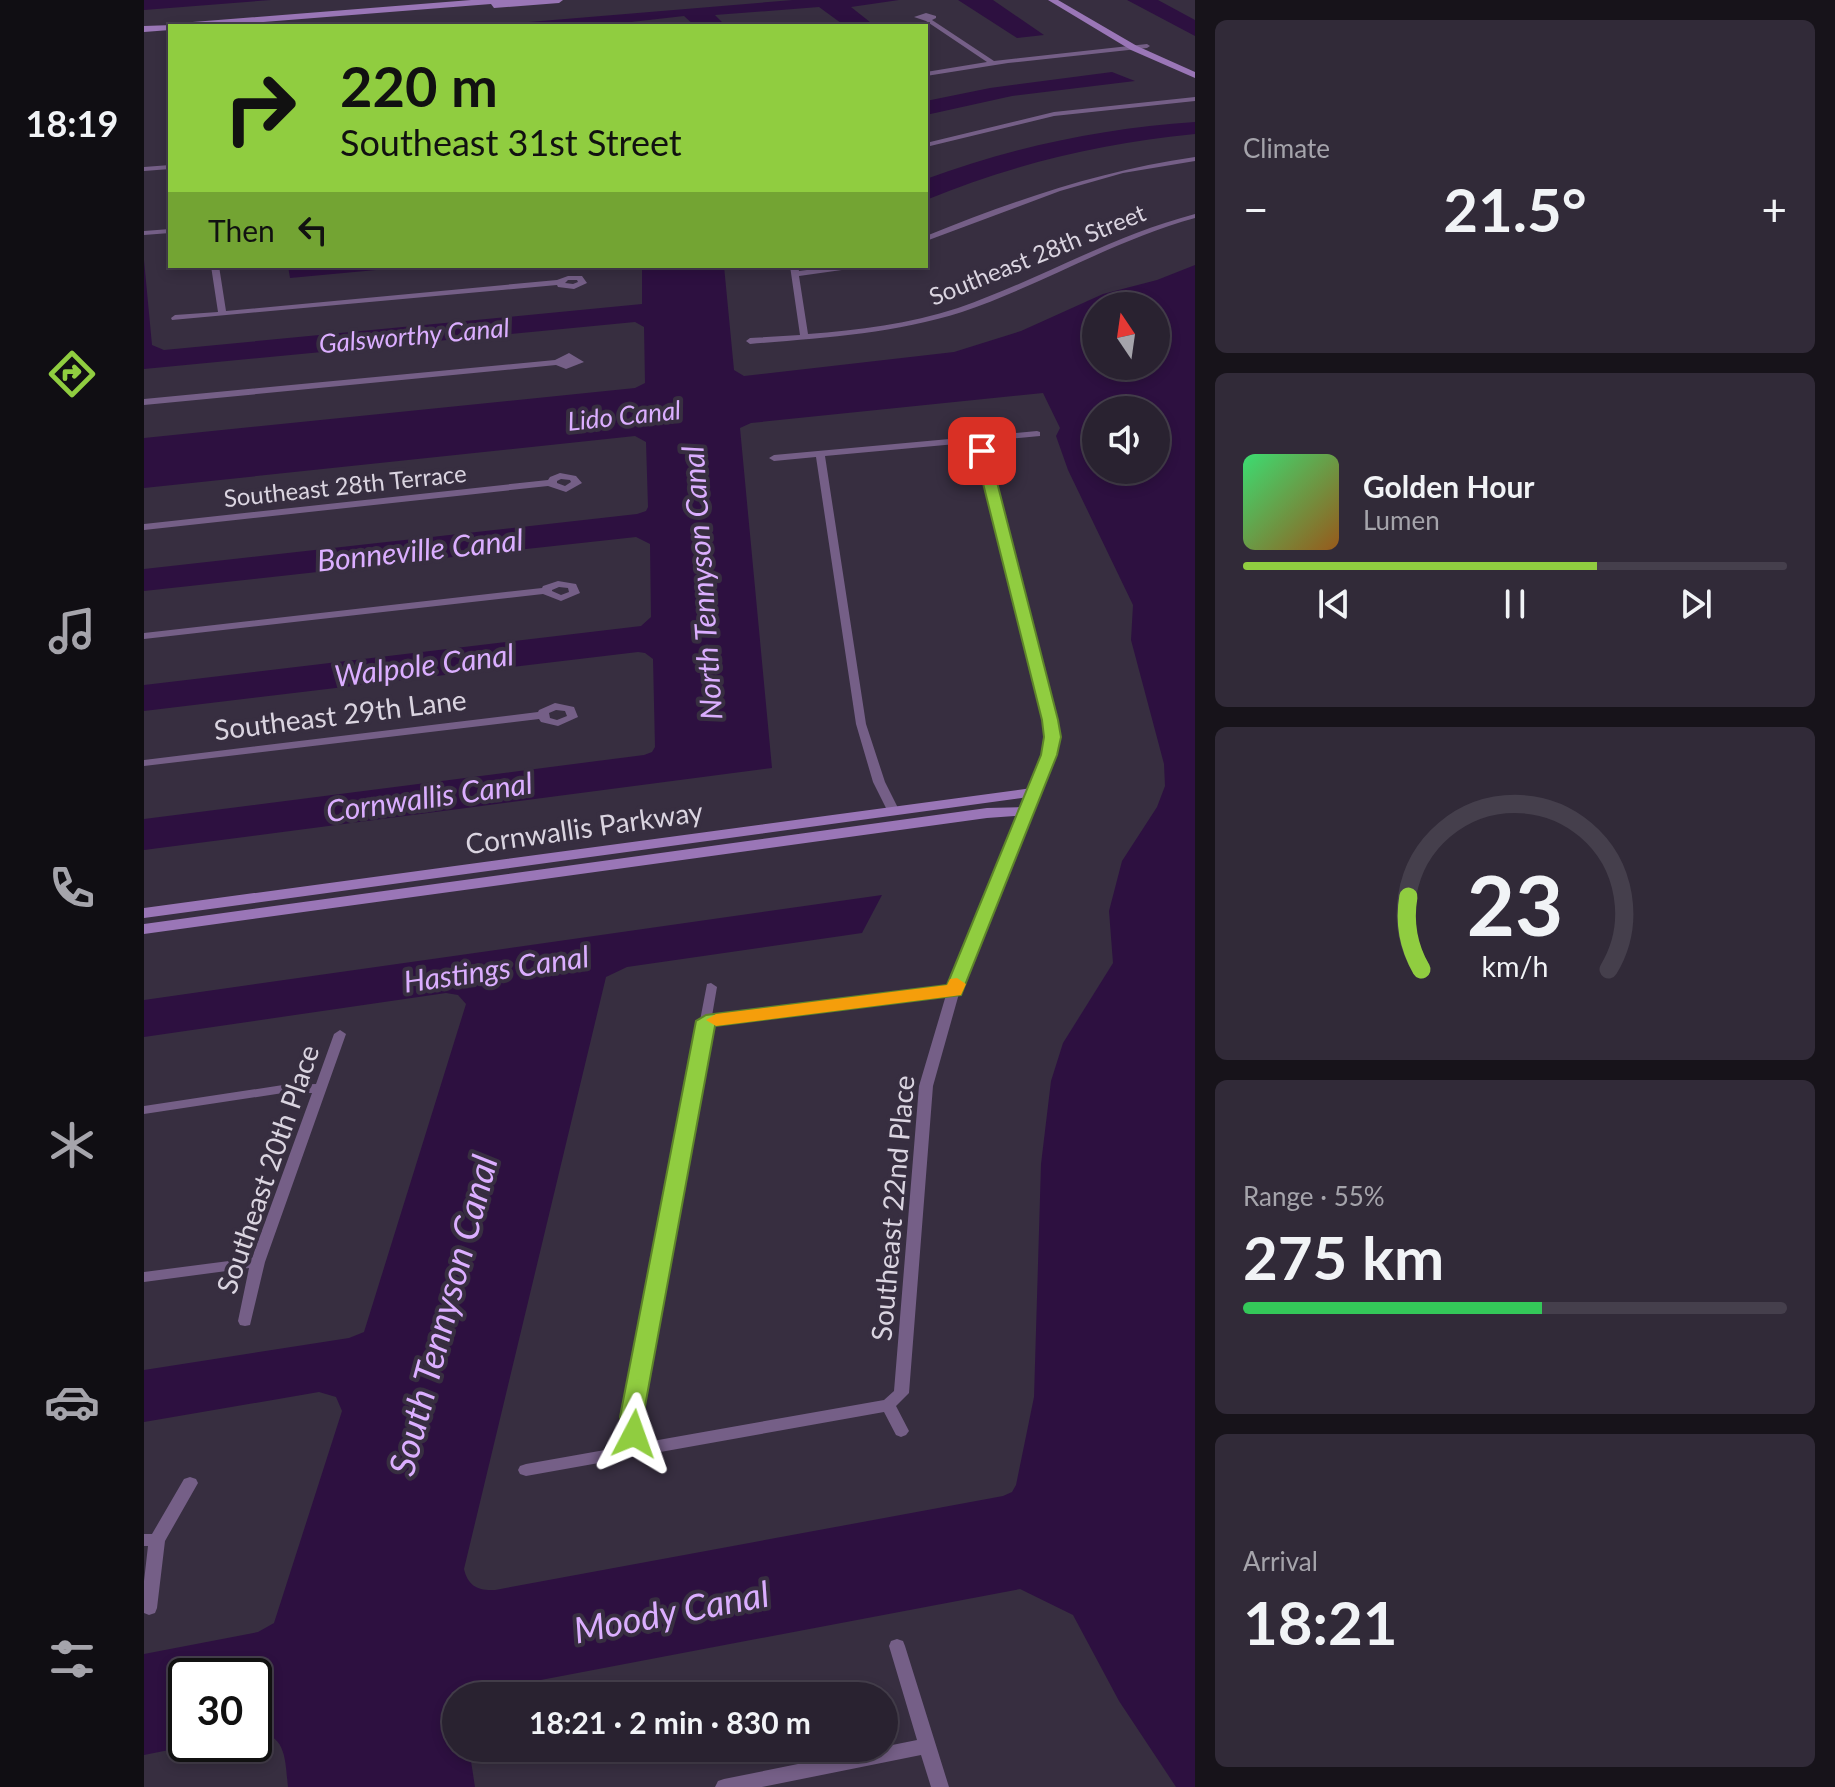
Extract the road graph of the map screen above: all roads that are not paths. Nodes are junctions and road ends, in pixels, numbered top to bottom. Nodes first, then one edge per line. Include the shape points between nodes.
1 (503, 0) edge
2 (559, 0) edge
3 (1052, 0) edge
4 (1067, 0) edge
5 (446, 7) junction
6 (928, 20) dead end
7 (208, 24) edge
8 (260, 24) edge
9 (168, 29) edge
10 (144, 31) edge
11 (1147, 46) junction
12 (1134, 48) junction
13 (992, 63) junction
14 (1195, 68) edge
15 (928, 74) edge
16 (1195, 75) edge
17 (1195, 99) edge
18 (928, 145) edge
19 (1195, 159) edge
20 (168, 167) edge
21 (144, 169) edge
22 (1195, 216) edge
23 (168, 231) edge
24 (144, 233) edge
25 (928, 238) edge
26 (215, 268) edge
27 (826, 268) edge
28 (795, 270) edge
29 (560, 282) dead end
30 (222, 313) junction
31 (175, 318) dead end
32 (804, 336) junction
33 (750, 341) dead end
34 (557, 362) dead end
35 (144, 402) edge
36 (1037, 434) dead end
37 (970, 441) junction
38 (820, 453) junction
39 (774, 458) dead end
40 (551, 483) dead end
41 (144, 527) edge
42 (546, 591) dead end
43 (144, 636) edge
44 (542, 715) dead end
45 (144, 763) edge
46 (1032, 793) junction
47 (894, 812) junction
48 (1025, 812) junction
49 (439, 881) junction
50 (144, 913) edge
51 (144, 929) edge
52 (711, 987) dead end
53 (954, 990) junction
54 (706, 1021) junction
55 (340, 1034) dead end
56 (321, 1088) junction
57 (144, 1110) edge
58 (258, 1262) junction
59 (144, 1277) edge
60 (245, 1321) dead end
61 (888, 1405) junction
62 (901, 1431) dead end
63 (643, 1449) junction
64 (526, 1470) dead end
65 (190, 1483) dead end
66 (151, 1540) edge
67 (149, 1608) dead end
68 (897, 1646) dead end
69 (926, 1746) junction
70 (724, 1787) edge
71 (940, 1787) edge

1 - 5 street
2 - 5 street
3 - 12 street
4 - 11 street
5 - 7 street
5 - 8 street
6 - 13 street
9 - 10 street
11 - 12 street
11 - 14 street
12 - 13 street
12 - 16 street
13 - 15 street
17 - 18 street via 1054,114
19 - 25 street via 1069,183
20 - 21 street
22 - 32 street, Southeast 28th Street via 1132,235 944,315
23 - 24 street
26 - 30 street
27 - 28 street
28 - 32 street
29 - 30 street
30 - 31 street
32 - 33 street, Southeast 28th Street
34 - 35 street
36 - 37 street
37 - 38 street
37 - 46 street, Southeast 22nd Place via 982,451 1050,720 1049,755
38 - 39 street
38 - 47 street via 861,724
40 - 41 street, Southeast 28th Terrace
42 - 43 street
44 - 45 street, Southeast 29th Lane
46 - 47 street, Cornwallis Parkway
46 - 48 street, Southeast 22nd Place
47 - 49 street, Cornwallis Parkway
48 - 49 street, Cornwallis Parkway
48 - 53 street, Southeast 22nd Place
49 - 50 street, Cornwallis Parkway
49 - 51 street, Cornwallis Parkway
52 - 54 street
53 - 54 street
53 - 61 street, Southeast 22nd Place via 926,1086 901,1393
54 - 63 street via 632,1417
55 - 56 street, Southeast 20th Place
56 - 57 street
56 - 58 street, Southeast 20th Place
58 - 59 street
58 - 60 street, Southeast 20th Place
61 - 62 street
61 - 63 street
63 - 64 street
65 - 66 street
66 - 67 street
68 - 69 street
69 - 70 street
69 - 71 street

